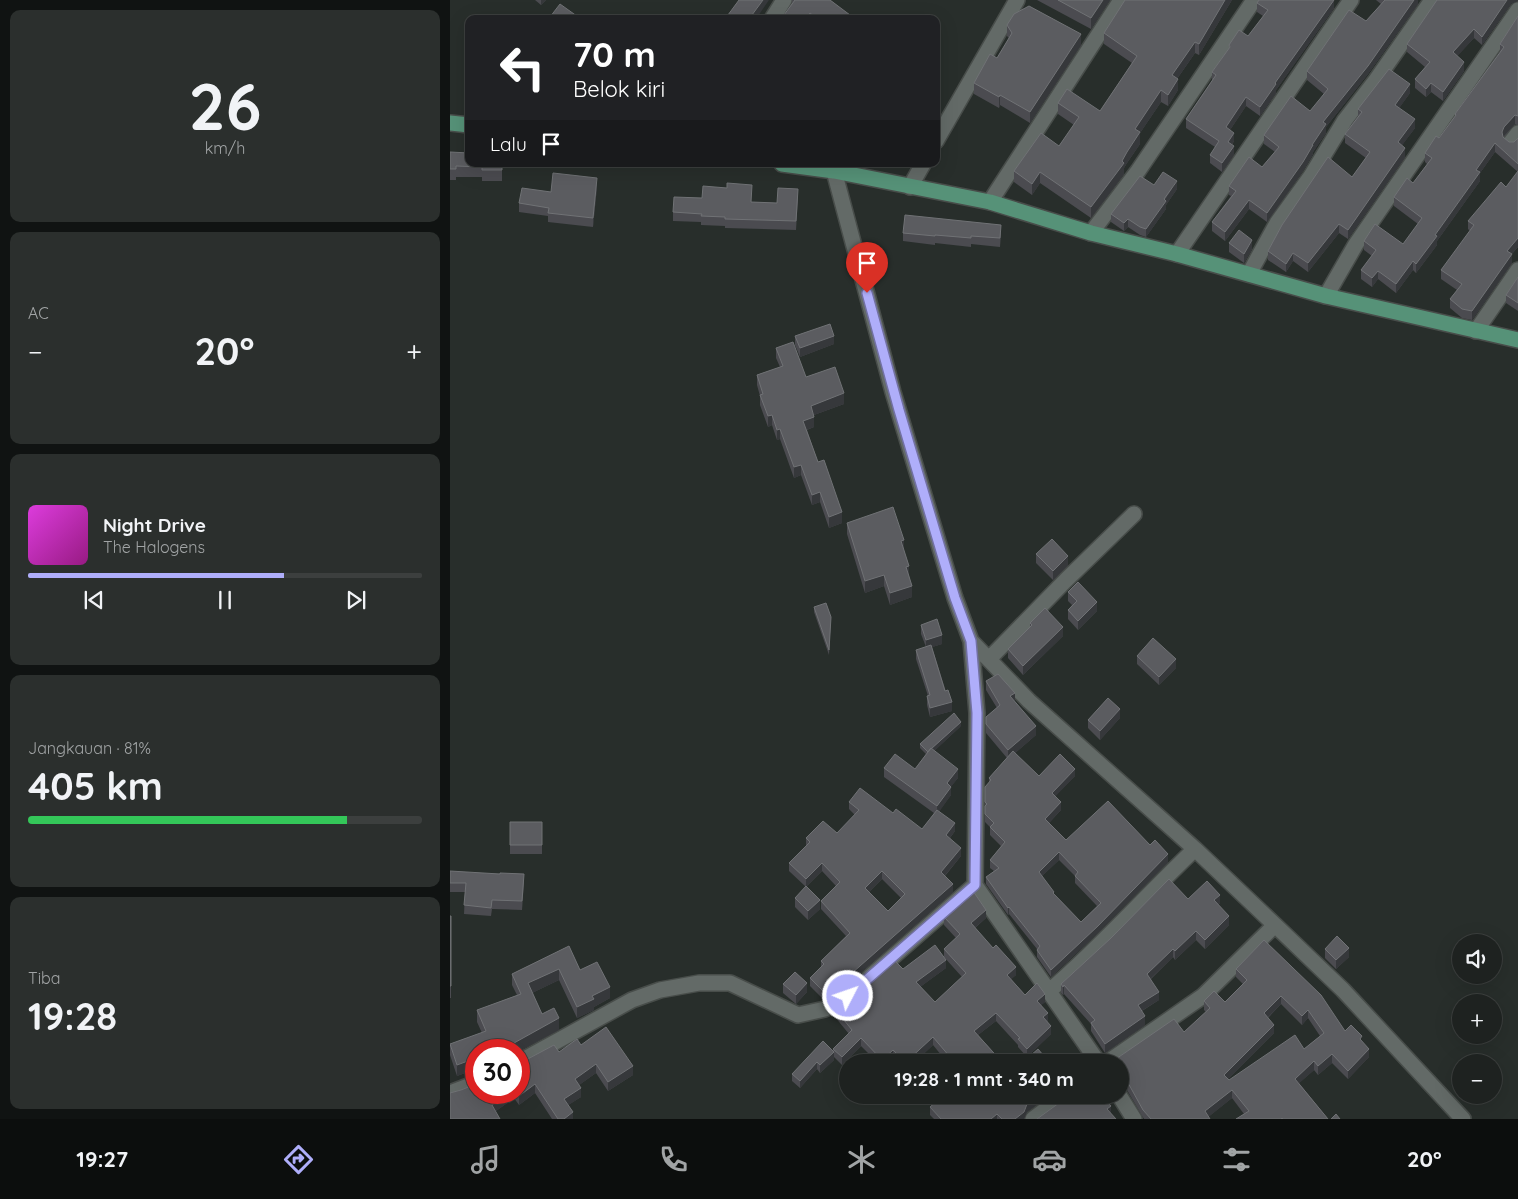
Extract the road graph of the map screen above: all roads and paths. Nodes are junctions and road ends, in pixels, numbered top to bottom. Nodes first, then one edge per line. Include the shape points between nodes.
1 (784, 0) edge
2 (1121, 0) edge
3 (1254, 0) edge
4 (1351, 0) edge
5 (1432, 0) edge
6 (1020, 2) edge
7 (1518, 10) edge
8 (775, 15) edge
9 (450, 123) edge
10 (465, 125) edge
11 (940, 134) edge
12 (804, 167) edge
13 (921, 167) edge
14 (834, 171) junction
15 (910, 187) junction
16 (990, 202) junction
17 (1091, 233) junction
18 (1177, 254) junction
19 (1518, 270) edge
20 (1249, 274) junction
21 (1326, 296) junction
22 (1476, 331) junction
23 (1518, 340) edge
24 (1134, 514) dead end
25 (971, 641) junction
26 (989, 659) junction
27 (1195, 849) junction
28 (975, 885) junction
29 (1275, 925) junction
30 (1048, 992) junction
31 (1092, 1054) edge
32 (1120, 1054) edge
33 (530, 1056) edge
34 (465, 1087) edge
35 (450, 1093) edge
36 (1053, 1104) edge
37 (1125, 1104) edge
38 (1033, 1119) edge
39 (1134, 1119) edge
40 (1463, 1119) edge

1 - 8 street
2 - 16 street via 1090,39
3 - 17 street via 1138,171
4 - 18 street
5 - 20 street via 1345,120 1312,176 1277,224
6 - 11 street
7 - 21 street via 1356,244
9 - 10 main road
12 - 14 main road
13 - 15 street
14 - 15 main road
14 - 25 street via 893,392
15 - 16 main road
16 - 17 main road
17 - 18 main road
18 - 20 main road
19 - 22 street
20 - 21 main road
21 - 22 main road
22 - 23 main road
24 - 26 street
25 - 26 street
25 - 28 street via 977,713
26 - 27 street via 1029,701
27 - 29 street
27 - 30 street
28 - 30 street
28 - 33 street via 848,996 825,1009 798,1015 730,983 699,983 660,990 632,1000
29 - 32 street via 1203,996
29 - 40 street via 1343,990
30 - 31 street
34 - 35 street
36 - 38 street
37 - 39 street

